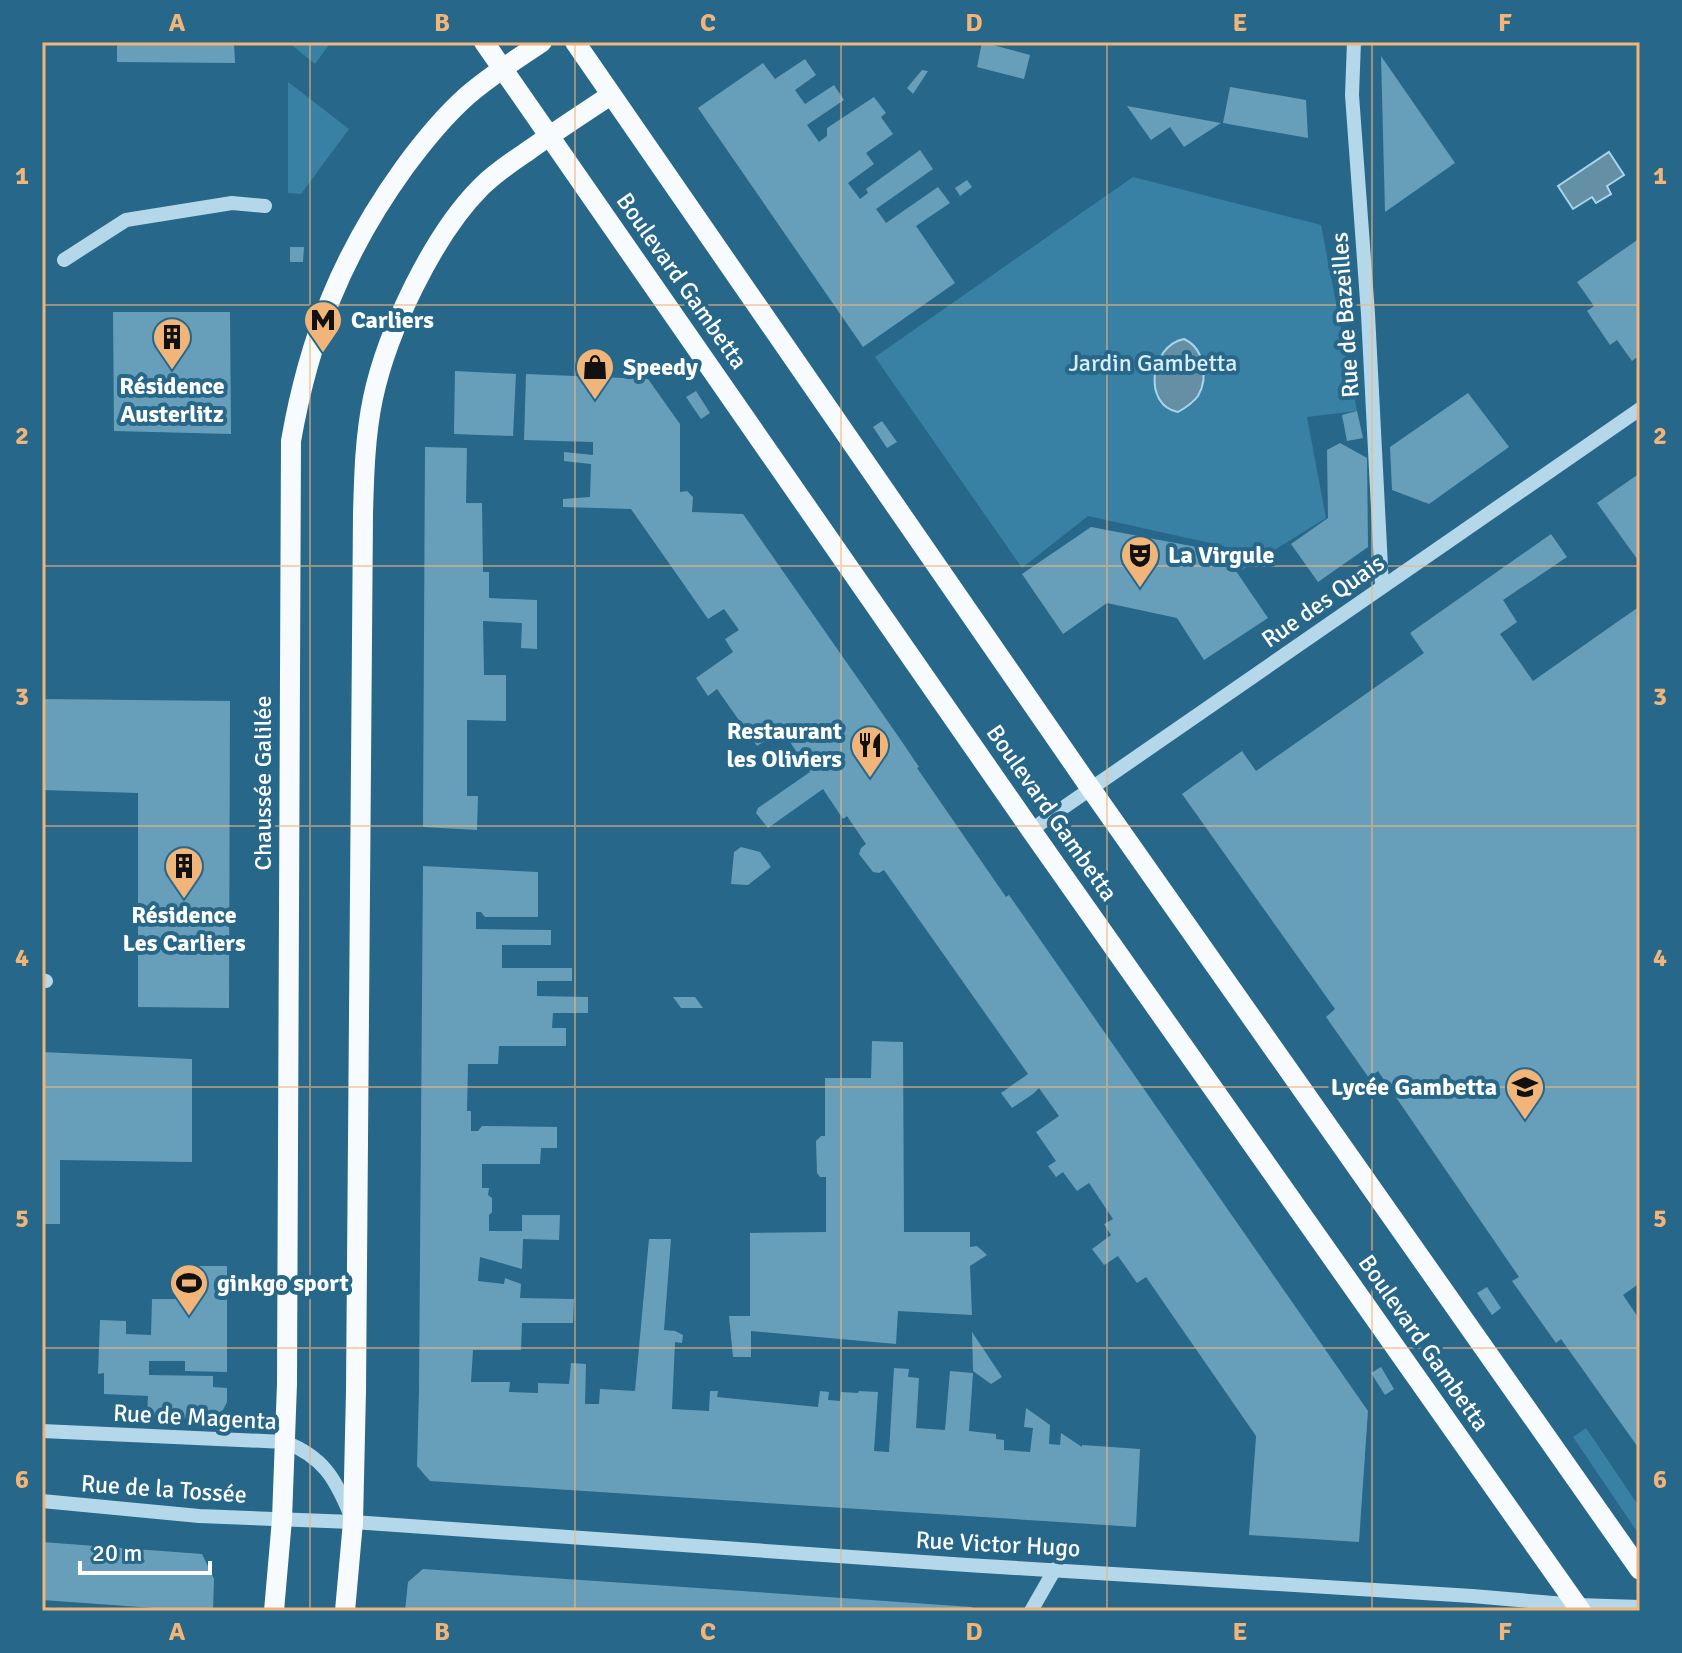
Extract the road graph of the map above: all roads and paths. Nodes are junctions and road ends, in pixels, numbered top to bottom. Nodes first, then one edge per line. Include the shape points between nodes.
1 (484, 42) edge
2 (542, 42) edge
3 (575, 42) edge
4 (1354, 42) edge
5 (502, 69) junction
6 (611, 95) junction
7 (549, 136) junction
8 (265, 206) dead end
9 (64, 260) dead end
10 (1640, 409) edge
11 (1382, 586) junction
12 (1091, 789) junction
13 (1031, 830) junction
14 (42, 1431) edge
15 (285, 1442) junction
16 (42, 1501) edge
17 (282, 1519) junction
18 (353, 1522) junction
19 (1055, 1569) junction
20 (1640, 1570) edge
21 (1640, 1607) edge
22 (1579, 1608) edge
23 (274, 1611) edge
24 (345, 1611) edge
25 (1031, 1611) edge

1 - 5 main road, Boulevard Gambetta
2 - 5 main road, Chaussée Galilée
3 - 6 main road, Boulevard Gambetta
4 - 11 street, Rue de Bazeilles via 1352,95
5 - 7 main road, Boulevard Gambetta
5 - 15 main road, Chaussée Galilée via 439,123 361,233 313,346 291,441
6 - 7 main road
6 - 12 main road, Boulevard Gambetta
7 - 13 main road, Boulevard Gambetta
7 - 18 main road via 481,186 452,224 396,327 373,398 364,470 361,632
8 - 9 street via 232,203 126,220
10 - 11 street, Rue des Quais
11 - 12 street, Rue des Quais
12 - 13 street, Rue des Quais
12 - 20 main road, Boulevard Gambetta
13 - 22 main road, Boulevard Gambetta
14 - 15 street, Rue de Magenta
15 - 17 main road, Chaussée Galilée
15 - 18 street, Rue de Magenta via 319,1462 339,1487
16 - 17 street, Rue de la Tossée
17 - 18 street, Rue de la Tossée
17 - 23 main road, Chaussée Galilée
18 - 19 street, Rue Victor Hugo
18 - 24 main road
19 - 22 street, Rue Victor Hugo via 1472,1596
19 - 25 street
21 - 22 street, Rue Victor Hugo

